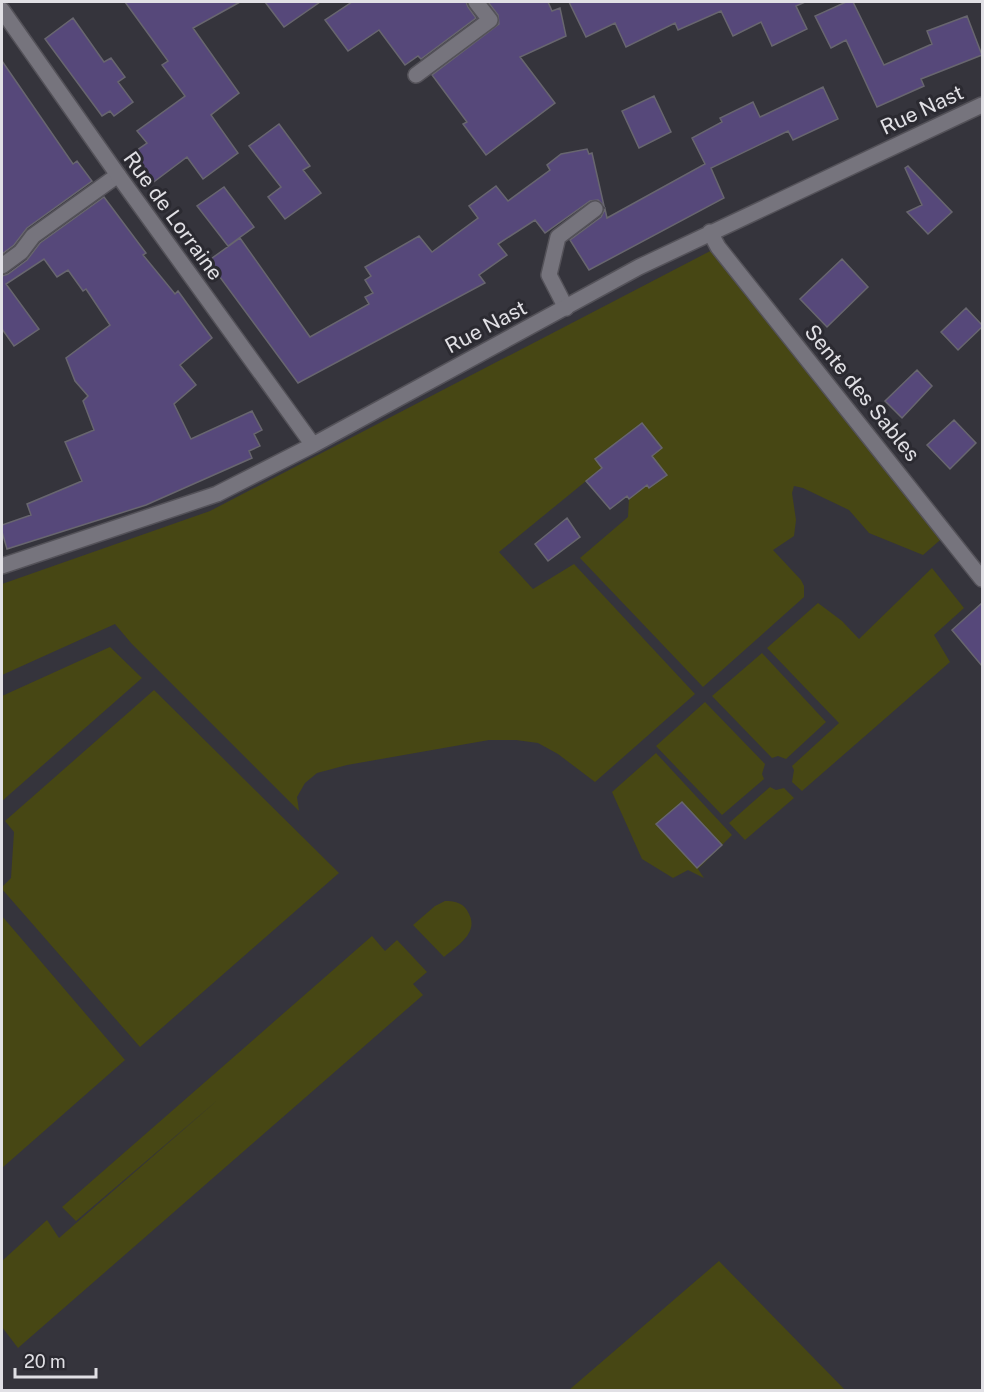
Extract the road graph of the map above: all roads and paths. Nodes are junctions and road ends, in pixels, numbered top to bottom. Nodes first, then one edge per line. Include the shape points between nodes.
1 (476, 2) edge
2 (2, 10) edge
3 (416, 75) dead end
4 (982, 105) edge
5 (118, 175) junction
6 (595, 209) dead end
7 (710, 232) junction
8 (2, 266) edge
9 (566, 308) junction
10 (313, 445) junction
11 (2, 566) edge
12 (982, 579) edge

1 - 3 street via 490,20
2 - 5 street, Rue de Lorraine
4 - 7 street, Rue Nast
5 - 8 street via 33,236 21,252
5 - 10 street, Rue de Lorraine
6 - 9 street via 558,237 549,275
7 - 9 street, Rue Nast
7 - 12 street, Sente des Sables
9 - 10 street, Rue Nast
10 - 11 street, Rue Nast via 217,495

